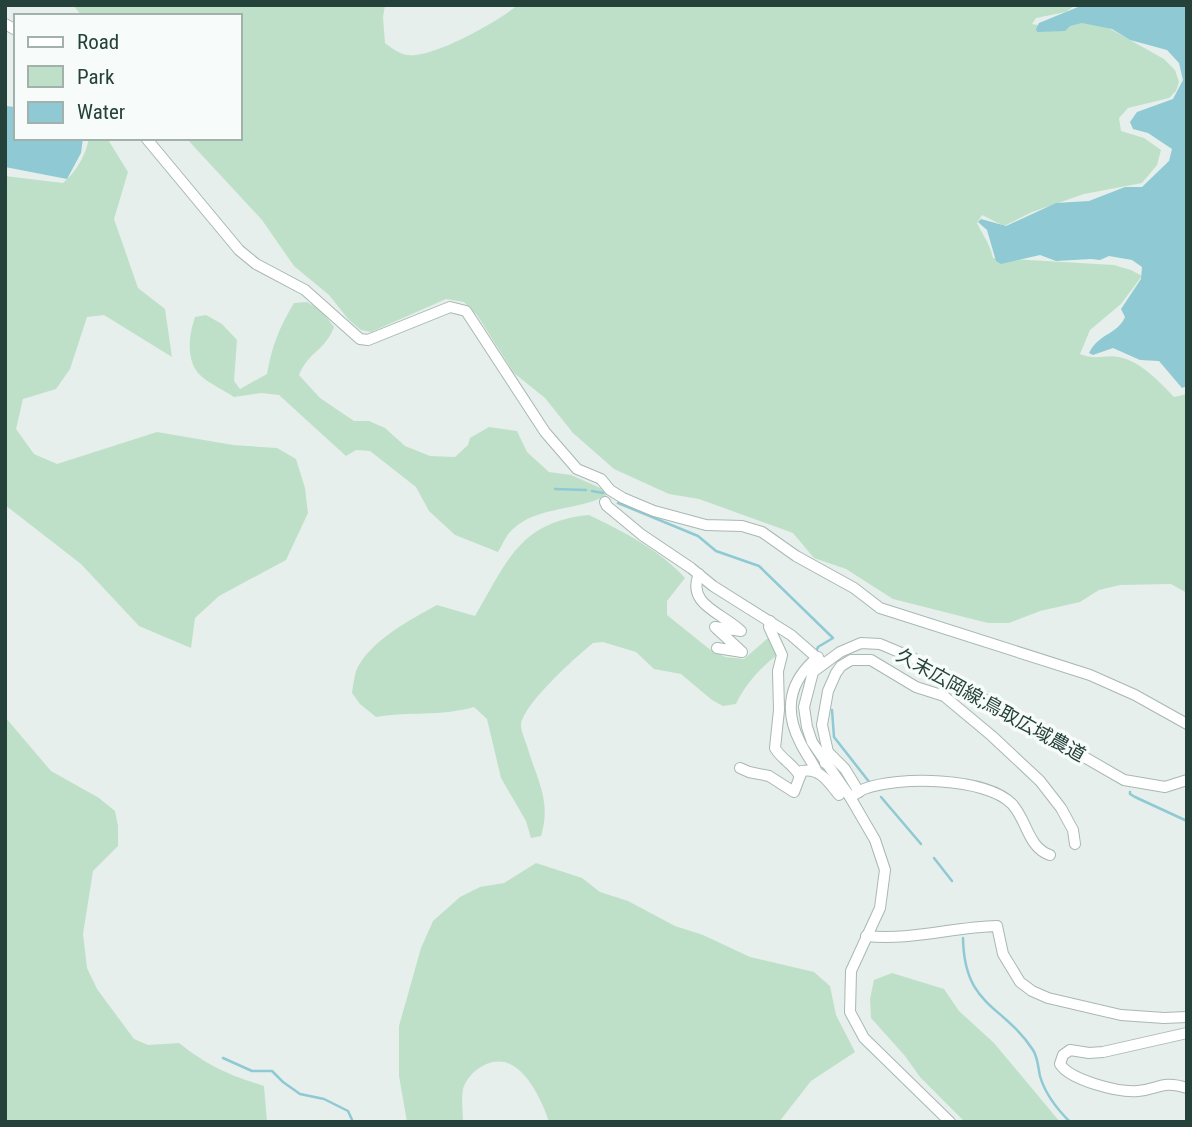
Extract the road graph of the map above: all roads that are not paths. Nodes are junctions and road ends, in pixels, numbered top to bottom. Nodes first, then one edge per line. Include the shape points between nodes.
1 (148, 140) edge
2 (605, 502) dead end
3 (699, 573) junction
4 (770, 621) junction
5 (717, 648) dead end
6 (820, 660) junction
7 (1187, 724) edge
8 (823, 762) junction
9 (740, 768) dead end
10 (799, 775) junction
11 (1187, 780) edge
12 (850, 795) junction
13 (1075, 844) dead end
14 (1050, 855) dead end
15 (866, 936) junction
16 (1187, 1017) edge
17 (1187, 1033) edge
18 (1187, 1088) edge
19 (950, 1122) edge

1 - 7 street via 239,250 305,290 360,339 368,340 450,307 466,311 572,466 601,479 623,498 706,525 755,529 880,608 1090,675
2 - 3 street via 642,536
3 - 4 street
3 - 5 street via 698,599 740,631 715,628 743,652
4 - 6 street
4 - 10 street via 782,655 775,748
6 - 8 street via 804,707 807,727
6 - 11 street, 久末広岡線;鳥取広域農道 via 861,643 880,644 911,657 1124,780 1165,787
8 - 10 street
8 - 12 street
8 - 13 street via 822,724 836,673 851,660 871,660 916,687 944,696 992,736 1061,808
9 - 10 street via 769,776 794,792
12 - 14 street via 886,785 944,782 982,787 1012,803 1038,849
12 - 15 street via 886,870 880,908
15 - 16 street via 897,939 997,926 1003,954 1020,982 1032,991 1121,1015
15 - 19 street via 851,971 850,1012 864,1038
17 - 18 street via 1103,1052 1070,1050 1060,1064 1067,1072 1101,1086 1137,1092 1161,1084

